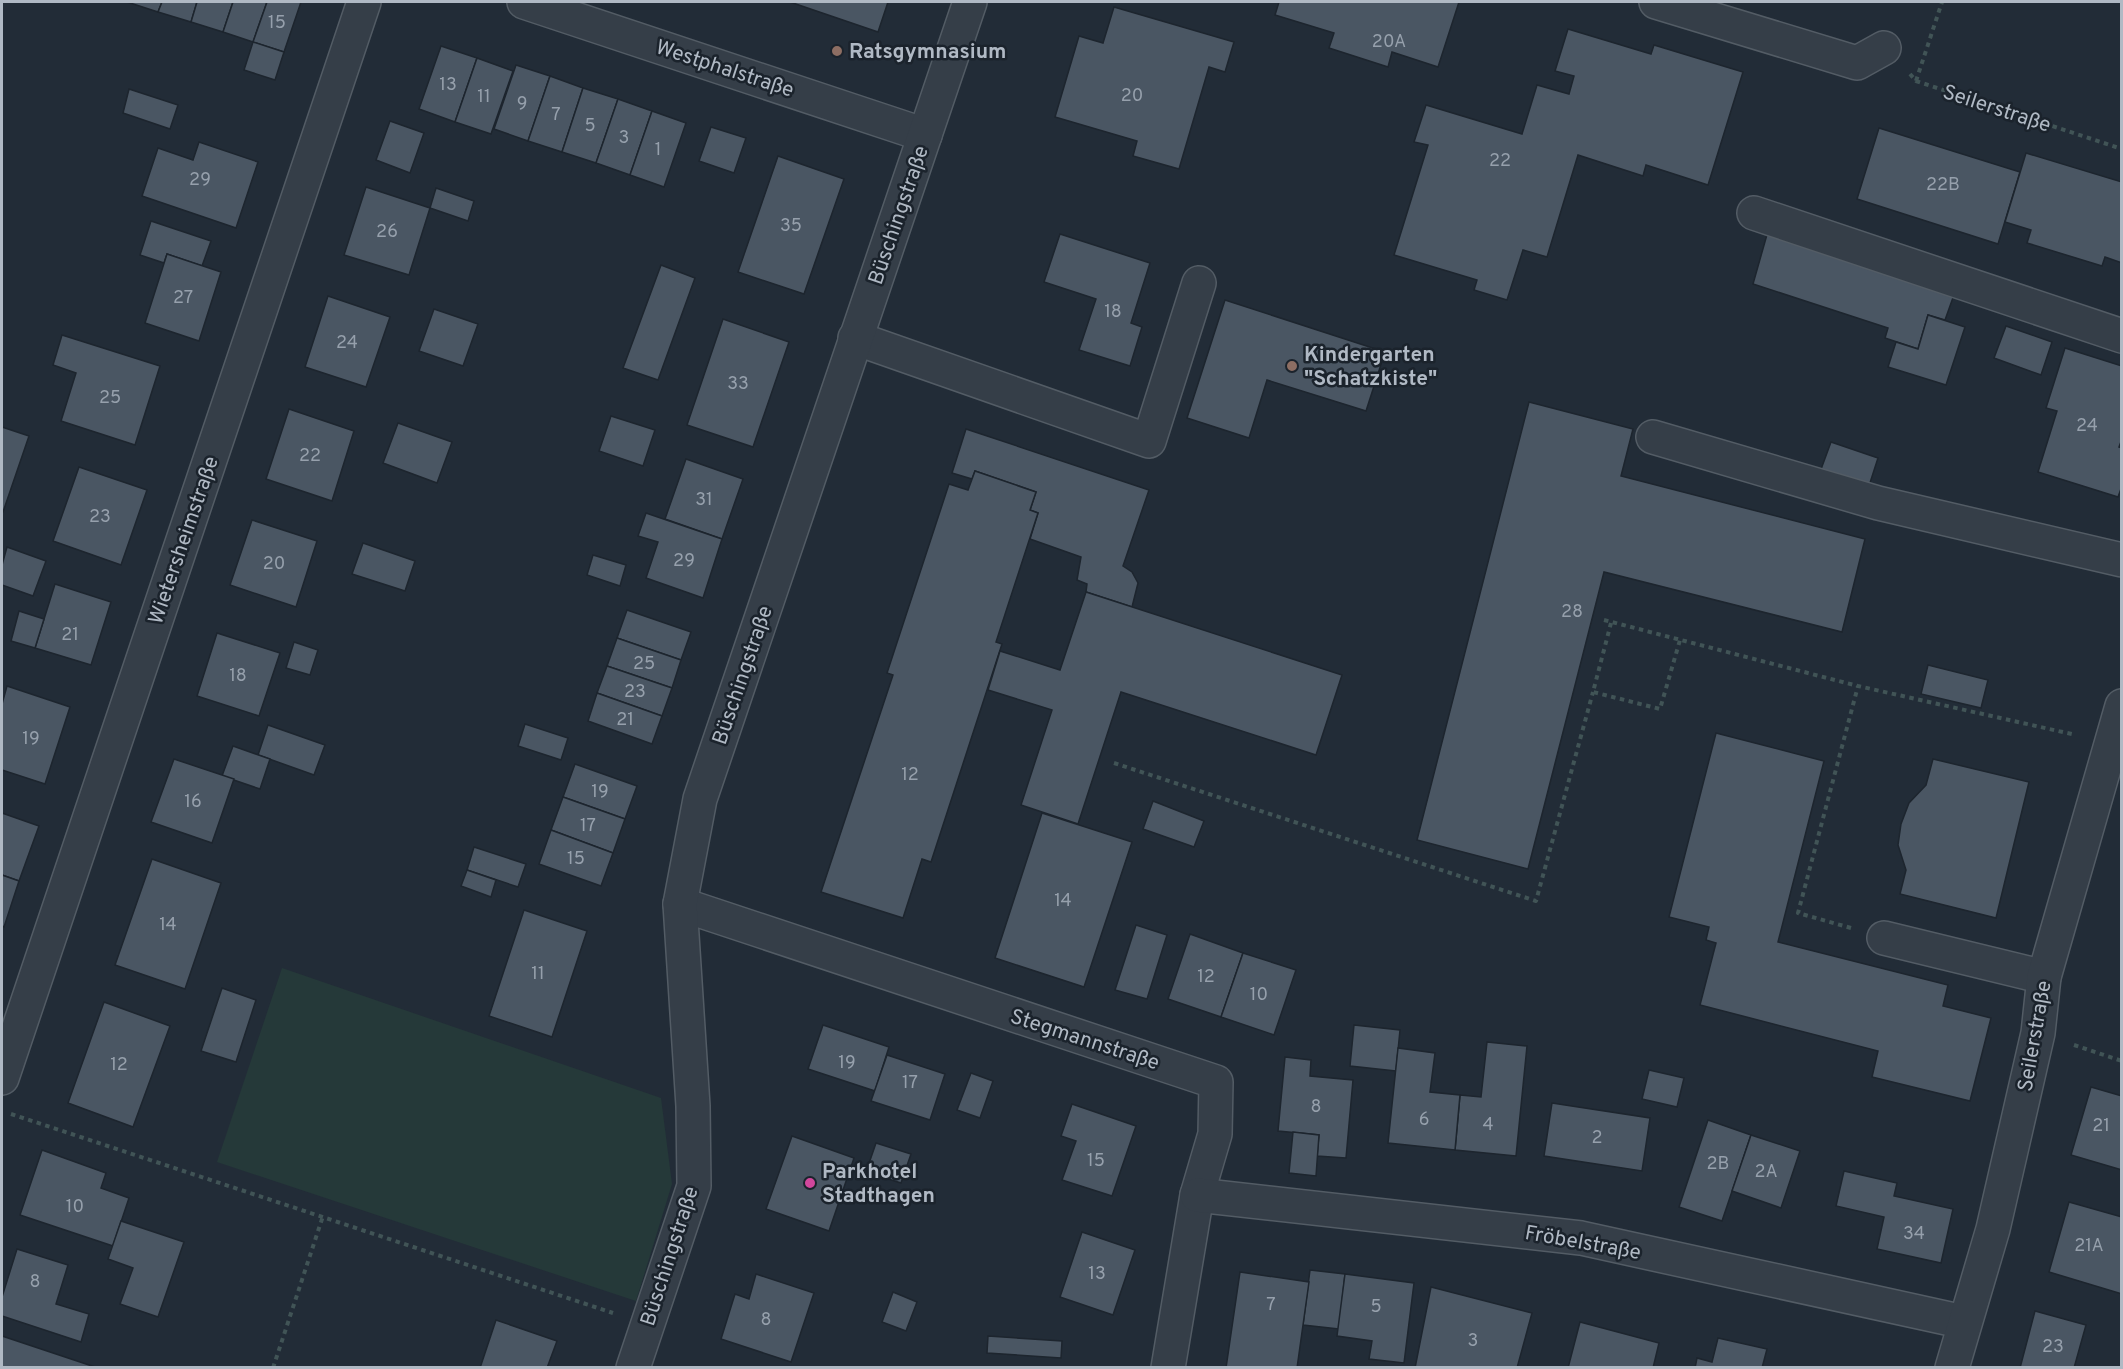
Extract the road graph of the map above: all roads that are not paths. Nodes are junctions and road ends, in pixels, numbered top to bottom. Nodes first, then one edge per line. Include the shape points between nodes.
1 (364, 2) edge
2 (524, 2) edge
3 (970, 2) edge
4 (1656, 2) edge
5 (1884, 48) road end
6 (925, 135) junction
7 (1754, 213) dead end
8 (1199, 283) dead end
9 (2121, 336) edge
10 (855, 338) junction
11 (1653, 437) dead end
12 (2121, 560) edge
13 (2121, 706) edge
14 (680, 904) junction
15 (1884, 938) road end
16 (2044, 977) junction
17 (2, 1078) edge
18 (1197, 1195) junction
19 (1964, 1322) junction
20 (633, 1368) edge
21 (1168, 1368) edge
22 (1952, 1368) edge

1 - 17 street, Wietersheimstraße
2 - 6 street, Westphalstraße
3 - 6 street, Büschingstraße
4 - 5 street via 1857,63
6 - 10 street, Büschingstraße
7 - 9 street
8 - 10 street via 1149,441
10 - 14 street, Büschingstraße via 700,800
11 - 12 street via 1878,503
13 - 16 street, Seilerstraße
14 - 18 street, Stegmannstraße via 1216,1083 1215,1134
14 - 20 street, Büschingstraße via 694,1186
15 - 16 street
16 - 19 street, Seilerstraße via 2038,1033 1993,1228
18 - 19 street, Fröbelstraße via 1581,1238
18 - 21 street, Stegmannstraße
19 - 22 street, Seilerstraße

